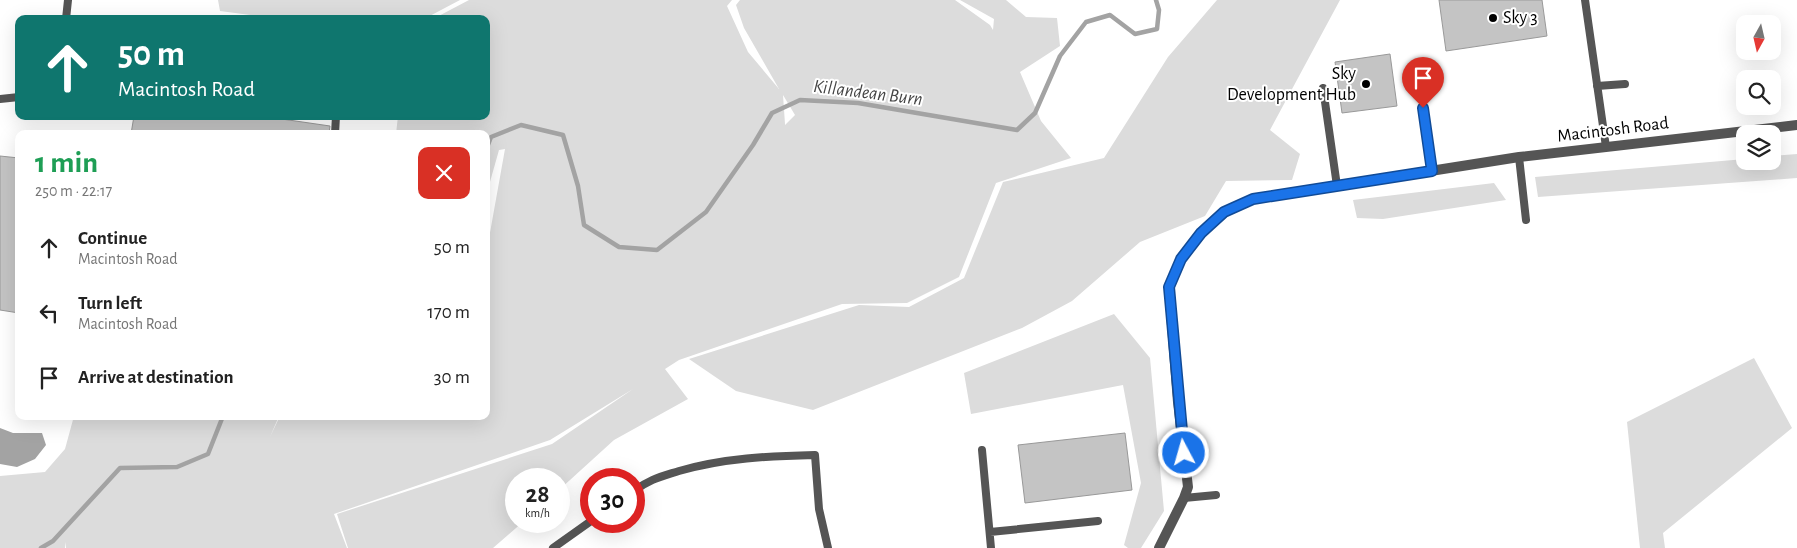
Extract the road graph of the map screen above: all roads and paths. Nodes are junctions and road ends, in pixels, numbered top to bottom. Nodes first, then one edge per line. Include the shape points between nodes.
1 (68, 0) edge
2 (1586, 0) edge
3 (66, 15) edge
4 (1625, 84) dead end
5 (1597, 86) junction
6 (1323, 88) dead end
7 (15, 97) edge
8 (0, 99) edge
9 (1423, 108) dead end
10 (1797, 125) edge
11 (1606, 147) junction
12 (1519, 157) junction
13 (1432, 171) junction
14 (1337, 186) junction
15 (1526, 220) dead end
16 (982, 450) dead end
17 (645, 482) edge
18 (1216, 495) dead end
19 (1184, 498) junction
20 (1098, 522) dead end
21 (580, 529) edge
22 (990, 532) junction
23 (553, 548) edge
24 (828, 548) edge
25 (991, 548) edge
26 (1159, 548) edge

1 - 3 lane
2 - 5 lane
4 - 5 lane
5 - 11 lane
6 - 14 lane
7 - 8 lane
9 - 13 lane
10 - 11 street, Macintosh Road
11 - 12 street, Macintosh Road
12 - 13 street, Macintosh Road
12 - 15 lane
13 - 14 street, Macintosh Road
14 - 19 street, Macintosh Road via 1253,199 1224,212 1201,233 1181,259 1169,287 1188,487
16 - 22 lane
17 - 24 lane via 707,463 762,456 815,455 819,509
18 - 19 lane
19 - 26 street
20 - 22 lane
21 - 23 lane
22 - 25 lane

